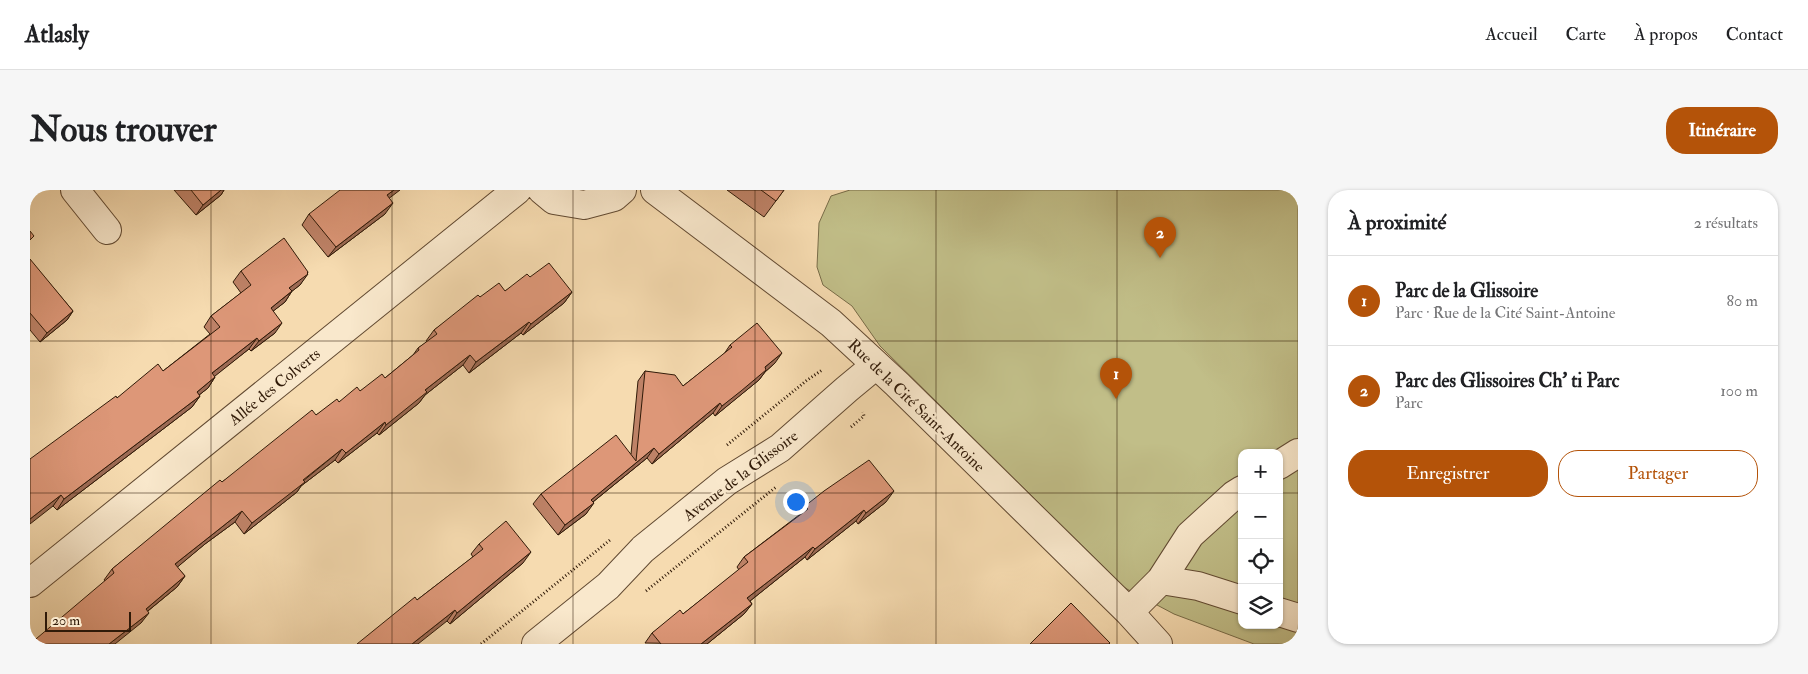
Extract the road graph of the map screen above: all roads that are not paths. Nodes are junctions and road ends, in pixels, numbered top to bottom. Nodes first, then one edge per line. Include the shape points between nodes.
1 (75, 190) edge
2 (517, 190) edge
3 (542, 190) edge
4 (622, 190) edge
5 (655, 190) edge
6 (108, 230) dead end
7 (876, 365) junction
8 (1298, 453) edge
9 (1283, 462) edge
10 (1238, 492) edge
11 (1161, 580) junction
12 (30, 583) edge
13 (1238, 599) edge
14 (1129, 612) junction
15 (1283, 613) edge
16 (1298, 618) edge
17 (536, 644) edge
18 (1158, 644) edge

1 - 6 street
2 - 12 street, Allée des Colverts
3 - 4 street via 554,200 584,205 614,197
5 - 7 street, Rue de la Cité Saint-Antoine via 824,318
7 - 14 street, Rue de la Cité Saint-Antoine
7 - 17 street, Avenue de la Glissoire via 780,448 727,480 643,549 608,586
8 - 9 street
10 - 11 street via 1190,535
11 - 13 street via 1198,586
11 - 14 street
14 - 18 street, Rue de la Cité Saint-Antoine
15 - 16 street

